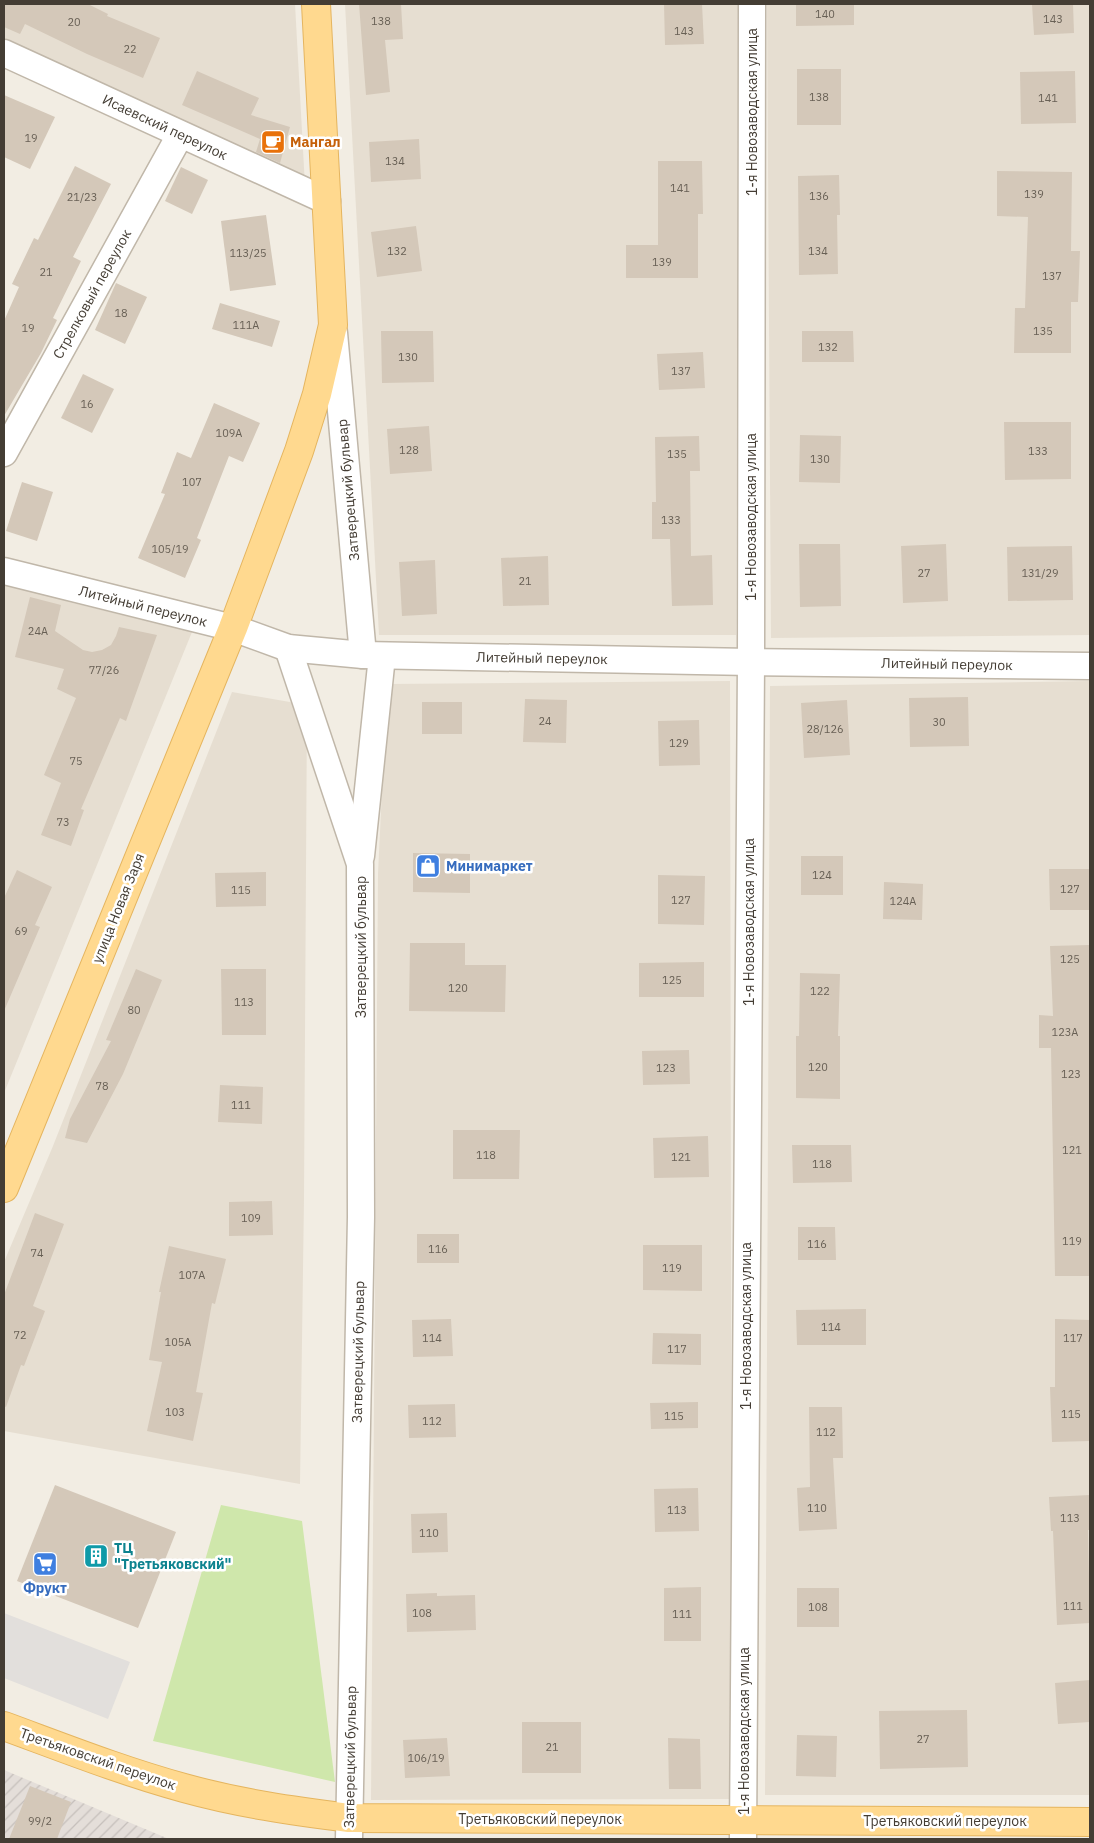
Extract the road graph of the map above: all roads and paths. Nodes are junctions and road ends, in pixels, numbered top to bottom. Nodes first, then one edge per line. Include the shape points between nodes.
1 (316, 4) edge
2 (752, 4) edge
3 (4, 53) edge
4 (180, 135) junction
5 (327, 201) junction
6 (333, 325) junction
7 (4, 453) edge
8 (4, 571) edge
9 (233, 628) junction
10 (288, 648) junction
11 (373, 655) junction
12 (751, 662) junction
13 (1090, 666) edge
14 (360, 864) junction
15 (12, 1145) edge
16 (4, 1188) edge
17 (4, 1726) edge
18 (1090, 1822) edge
19 (349, 1829) edge
20 (743, 1830) edge

1 - 5 main road, Затверецкий бульвар
2 - 12 street, 1-я Новозаводская улица
3 - 4 street, Исаевский переулок
4 - 5 street, Исаевский переулок
4 - 7 street, Стрелковый переулок
5 - 6 main road, Затверецкий бульвар
6 - 9 main road, Затверецкий бульвар via 317,394 299,451
6 - 11 street, Затверецкий бульвар
8 - 9 street, Литейный переулок
9 - 10 street, Литейный переулок
9 - 15 main road, улица Новая Заря
10 - 11 street, Литейный переулок
10 - 14 street, Затверецкий бульвар
11 - 12 street, Литейный переулок
11 - 14 street, Затверецкий бульвар
12 - 13 street, Литейный переулок
12 - 20 street, 1-я Новозаводская улица
14 - 19 street, Затверецкий бульвар via 361,1217
15 - 16 main road, улица Новая Заря
17 - 19 main road, Третьяковский переулок via 108,1765 185,1788
18 - 20 main road, Третьяковский переулок
19 - 20 main road, Третьяковский переулок

